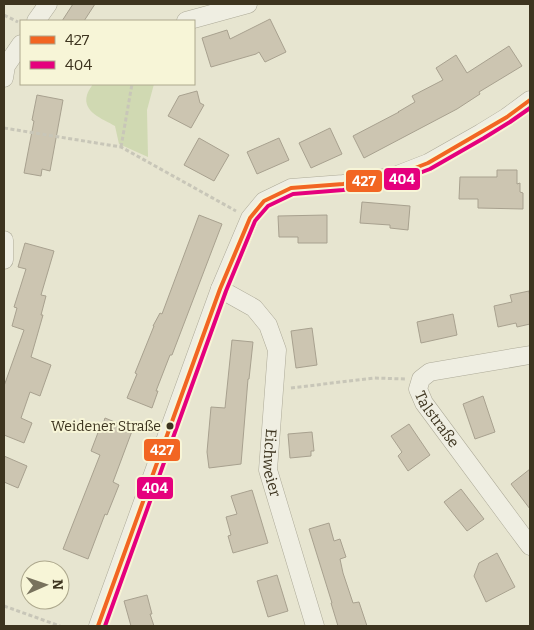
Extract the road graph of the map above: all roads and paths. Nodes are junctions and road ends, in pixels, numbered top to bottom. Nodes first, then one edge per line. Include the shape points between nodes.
1 (48, 4) edge
2 (248, 4) edge
3 (4, 15) edge
4 (37, 20) edge
5 (190, 20) edge
6 (20, 23) edge
7 (20, 45) edge
8 (4, 78) edge
9 (132, 85) edge
10 (530, 100) edge
11 (4, 128) edge
12 (121, 147) junction
13 (250, 218) junction
14 (4, 240) edge
15 (4, 260) edge
16 (220, 289) junction
17 (530, 355) edge
18 (421, 379) junction
19 (274, 390) junction
20 (530, 546) edge
21 (4, 606) edge
22 (60, 626) edge
23 (98, 626) edge
24 (315, 626) edge

1 - 4 street
2 - 5 street
3 - 6 path
7 - 8 street via 6,66
9 - 12 path
10 - 13 street via 428,164 392,177 291,188 264,201
11 - 12 path
12 - 13 path
13 - 16 street
14 - 15 street
16 - 19 street, Eichweier via 254,308 268,325 277,350
16 - 23 street
17 - 18 street, Talstraße via 430,372
18 - 19 path via 374,378
18 - 20 street, Talstraße via 418,389 424,403
19 - 24 street, Eichweier via 268,470
21 - 22 path

